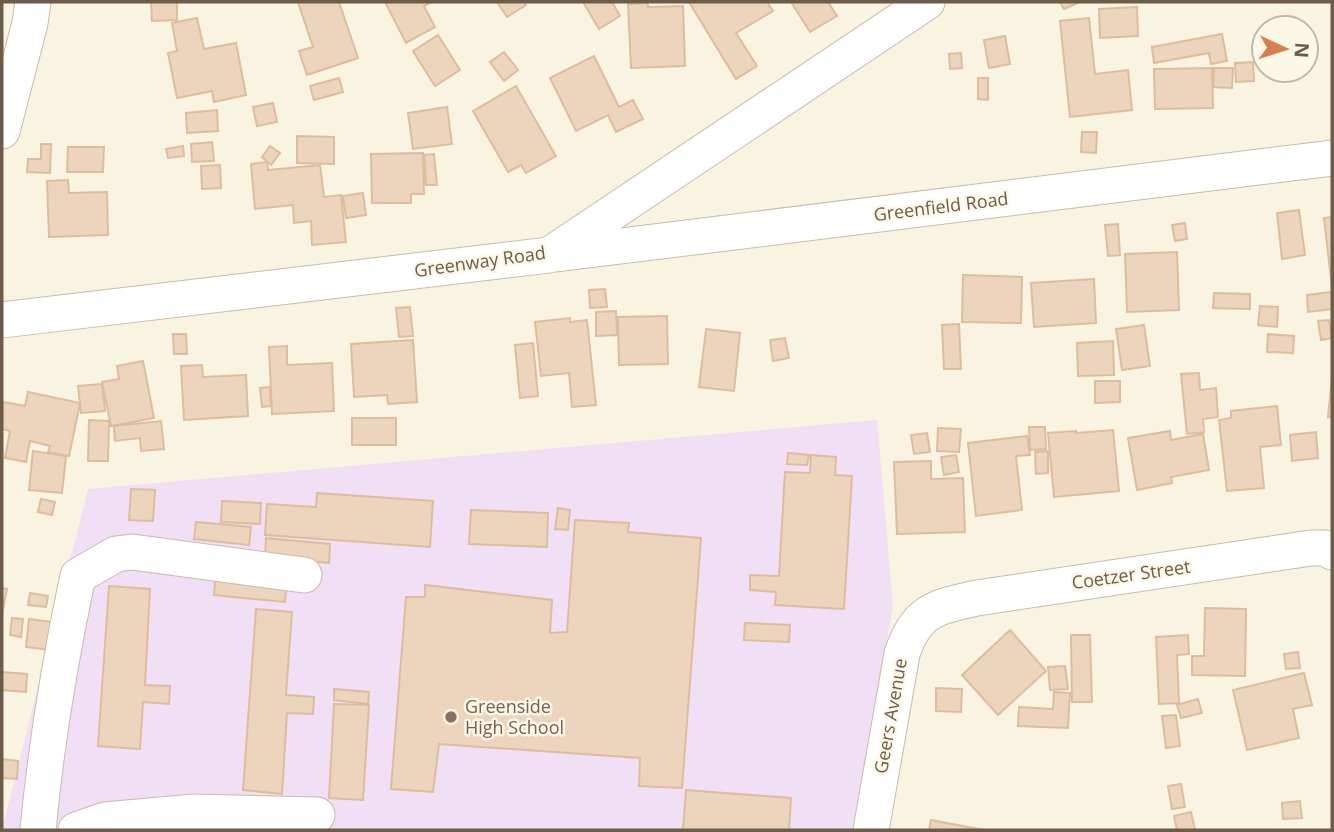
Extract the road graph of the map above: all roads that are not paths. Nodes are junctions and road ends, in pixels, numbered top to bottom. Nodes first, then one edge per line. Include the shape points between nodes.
1 (33, 2) edge
2 (927, 2) edge
3 (2, 131) edge
4 (1332, 158) edge
5 (549, 255) junction
6 (2, 320) edge
7 (1332, 552) edge
8 (304, 575) dead end
9 (930, 611) joint
10 (317, 815) dead end
11 (38, 830) edge
12 (76, 830) edge
13 (871, 830) edge

1 - 3 street
2 - 5 street, Greenway Road
4 - 5 street, Greenfield Road
5 - 6 street, Greenway Road
7 - 9 street, Coetzer Street via 1297,550 978,597
8 - 11 street via 132,551 116,554 78,576 44,765
9 - 13 street, Geers Avenue via 908,636 902,654
10 - 12 street via 194,812 105,820

